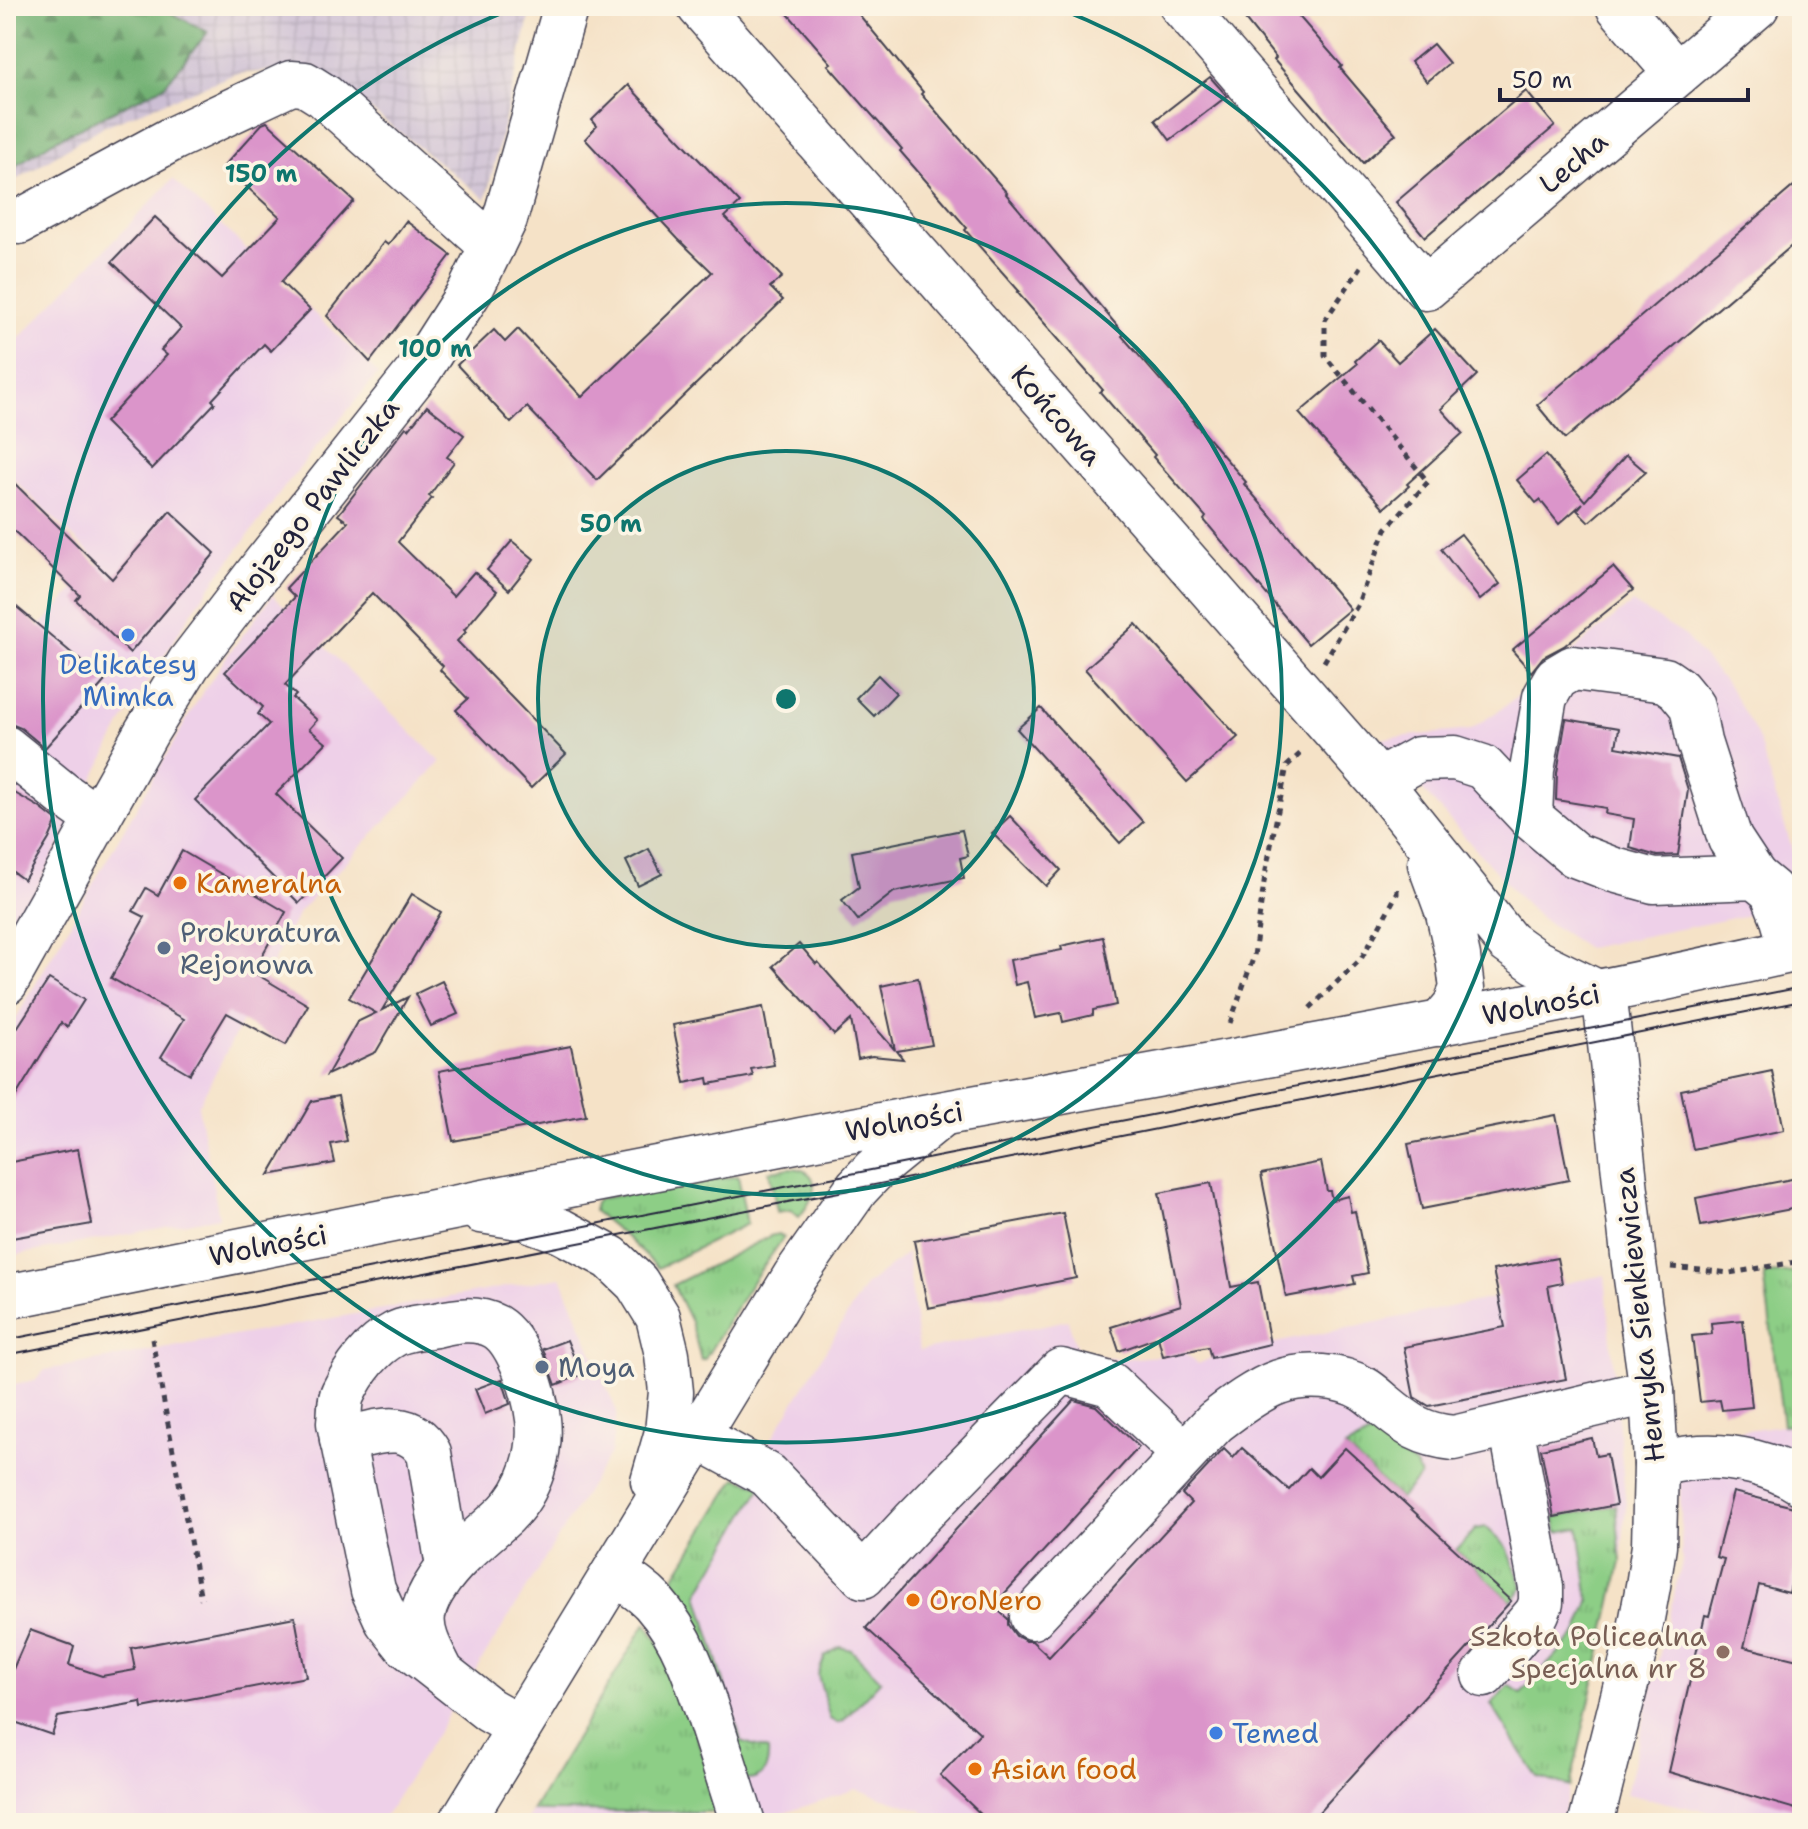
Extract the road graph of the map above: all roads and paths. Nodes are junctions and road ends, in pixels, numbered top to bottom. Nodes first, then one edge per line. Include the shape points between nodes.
1 (566, 6) edge
2 (699, 6) edge
3 (1182, 6) edge
4 (1618, 6) edge
5 (1757, 6) edge
6 (1677, 74) junction
7 (19, 222) dead end
8 (1382, 236) junction
9 (492, 246) junction
10 (1303, 697) junction
11 (1312, 744) dead end
12 (6, 748) edge
13 (1379, 781) junction
14 (1530, 817) junction
15 (98, 819) junction
16 (1415, 824) junction
17 (1755, 877) junction
18 (1399, 881) dead end
19 (1797, 949) edge
20 (6, 982) edge
21 (1599, 993) junction
22 (1301, 1017) dead end
23 (1440, 1024) junction
24 (1227, 1031) dead end
25 (942, 1114) junction
26 (789, 1142) junction
27 (439, 1210) junction
28 (816, 1246) junction
29 (1802, 1261) edge
30 (1634, 1264) junction
31 (6, 1297) edge
32 (152, 1339) dead end
33 (1652, 1391) junction
34 (1511, 1425) junction
35 (697, 1436) junction
36 (342, 1440) junction
37 (1184, 1454) junction
38 (1656, 1464) junction
39 (1802, 1483) edge
40 (641, 1527) junction
41 (448, 1566) junction
42 (614, 1573) junction
43 (201, 1599) dead end
44 (1032, 1617) dead end
45 (442, 1673) junction
46 (1484, 1675) dead end
47 (519, 1727) junction
48 (461, 1823) edge
49 (743, 1823) edge
50 (1591, 1823) edge

1 - 9 street, Alojzego Pawliczka via 505,219
2 - 10 street, Końcowa
3 - 8 street
4 - 6 street
5 - 6 street, Lecha
6 - 8 street, Lecha via 1426,288
7 - 9 street via 174,138 291,83 305,84 324,96
8 - 10 path via 1325,320 1325,356 1428,482 1386,529 1357,606
9 - 15 street, Alojzego Pawliczka via 420,369 189,663
10 - 13 street, Końcowa
11 - 24 path via 1287,766 1254,956
12 - 15 street
13 - 14 street via 1419,759 1455,758 1483,767
13 - 16 street, Końcowa
14 - 17 street via 1575,855 1654,881
14 - 17 street via 1545,697 1556,678 1573,668 1665,680 1692,706 1730,839
15 - 20 street, Alojzego Pawliczka
16 - 21 street, Końcowa via 1508,942
16 - 23 street, Końcowa via 1448,913 1462,989
17 - 19 street via 1772,891
18 - 22 path via 1361,959
19 - 21 street, Wolności
21 - 23 street, Wolności
21 - 30 street, Henryka Sienkiewicza via 1608,1025
23 - 25 street, Wolności
25 - 26 street, Wolności
25 - 28 street via 875,1169
26 - 27 street, Wolności
26 - 28 street via 824,1160 834,1178
27 - 31 street, Wolności
27 - 40 street via 489,1211 549,1226 611,1258 637,1283 658,1317 671,1392 667,1432
28 - 35 street
29 - 30 path via 1730,1273
30 - 33 street, Henryka Sienkiewicza
32 - 43 path
33 - 34 street
33 - 38 street, Henryka Sienkiewicza
34 - 37 street via 1454,1438 1434,1436 1409,1426 1365,1389 1315,1376 1279,1382 1237,1405
34 - 46 street via 1541,1603
35 - 37 street via 768,1475 863,1576 1061,1371 1110,1384
35 - 40 street
36 - 41 street via 392,1430 422,1441 429,1453
36 - 41 street via 342,1395 359,1366 397,1333 473,1319 496,1327 512,1341 538,1418 538,1451 528,1482 509,1511
36 - 45 street via 373,1590 406,1645
37 - 44 street
38 - 39 street via 1739,1458
38 - 50 street, Henryka Sienkiewicza via 1648,1586
40 - 42 street
41 - 45 street via 423,1617 427,1642
42 - 47 street
42 - 49 street via 652,1601 688,1657
45 - 47 street
47 - 48 street

